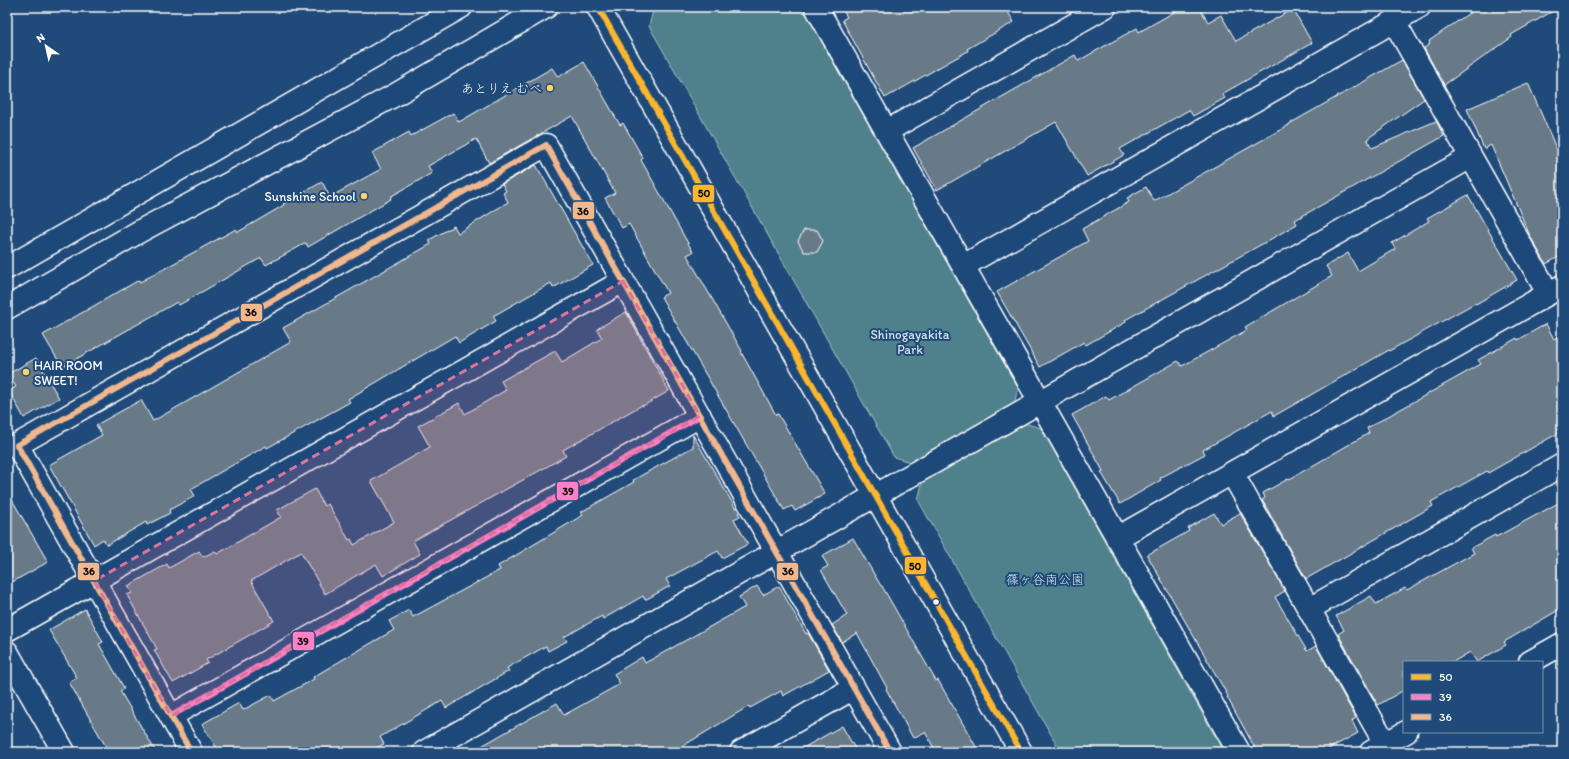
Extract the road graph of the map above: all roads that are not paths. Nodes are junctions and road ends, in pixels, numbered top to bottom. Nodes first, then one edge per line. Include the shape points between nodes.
1 (460, 7) edge
2 (546, 7) edge
3 (598, 7) edge
4 (816, 7) edge
5 (1105, 7) edge
6 (1419, 7) edge
7 (1394, 21) junction
8 (886, 131) junction
9 (1471, 157) junction
10 (963, 266) junction
11 (7, 268) edge
12 (623, 281) junction
13 (1555, 289) edge
14 (7, 308) edge
15 (1040, 402) junction
16 (700, 416) junction
17 (1562, 465) edge
18 (1232, 473) junction
19 (875, 496) junction
20 (1117, 538) junction
21 (777, 552) junction
22 (94, 581) junction
23 (1309, 608) junction
24 (7, 630) edge
25 (1562, 644) edge
26 (7, 652) edge
27 (1532, 661) edge
28 (854, 688) junction
29 (171, 716) junction
30 (1405, 733) edge
31 (1382, 749) edge
32 (64, 752) edge
33 (191, 752) edge
34 (424, 752) edge
35 (741, 752) edge
36 (890, 752) edge
37 (1021, 752) edge
38 (1239, 752) edge

1 - 11 street
2 - 14 street via 395,94 142,230
3 - 19 street
4 - 8 street
5 - 8 street
6 - 7 street
7 - 9 street
7 - 10 street
8 - 10 street
9 - 13 street
9 - 15 street
10 - 15 street
12 - 16 street
12 - 22 street
12 - 22 street via 546,145 17,445
13 - 18 street
15 - 19 street
15 - 20 street
16 - 21 street
16 - 29 street
17 - 23 street
18 - 20 street
18 - 23 street
19 - 21 street
19 - 37 street
20 - 38 street
21 - 28 street
21 - 34 street
22 - 24 street
22 - 29 street
23 - 31 street
25 - 27 street
26 - 32 street
28 - 35 street
28 - 36 street
29 - 33 street
30 - 31 street

